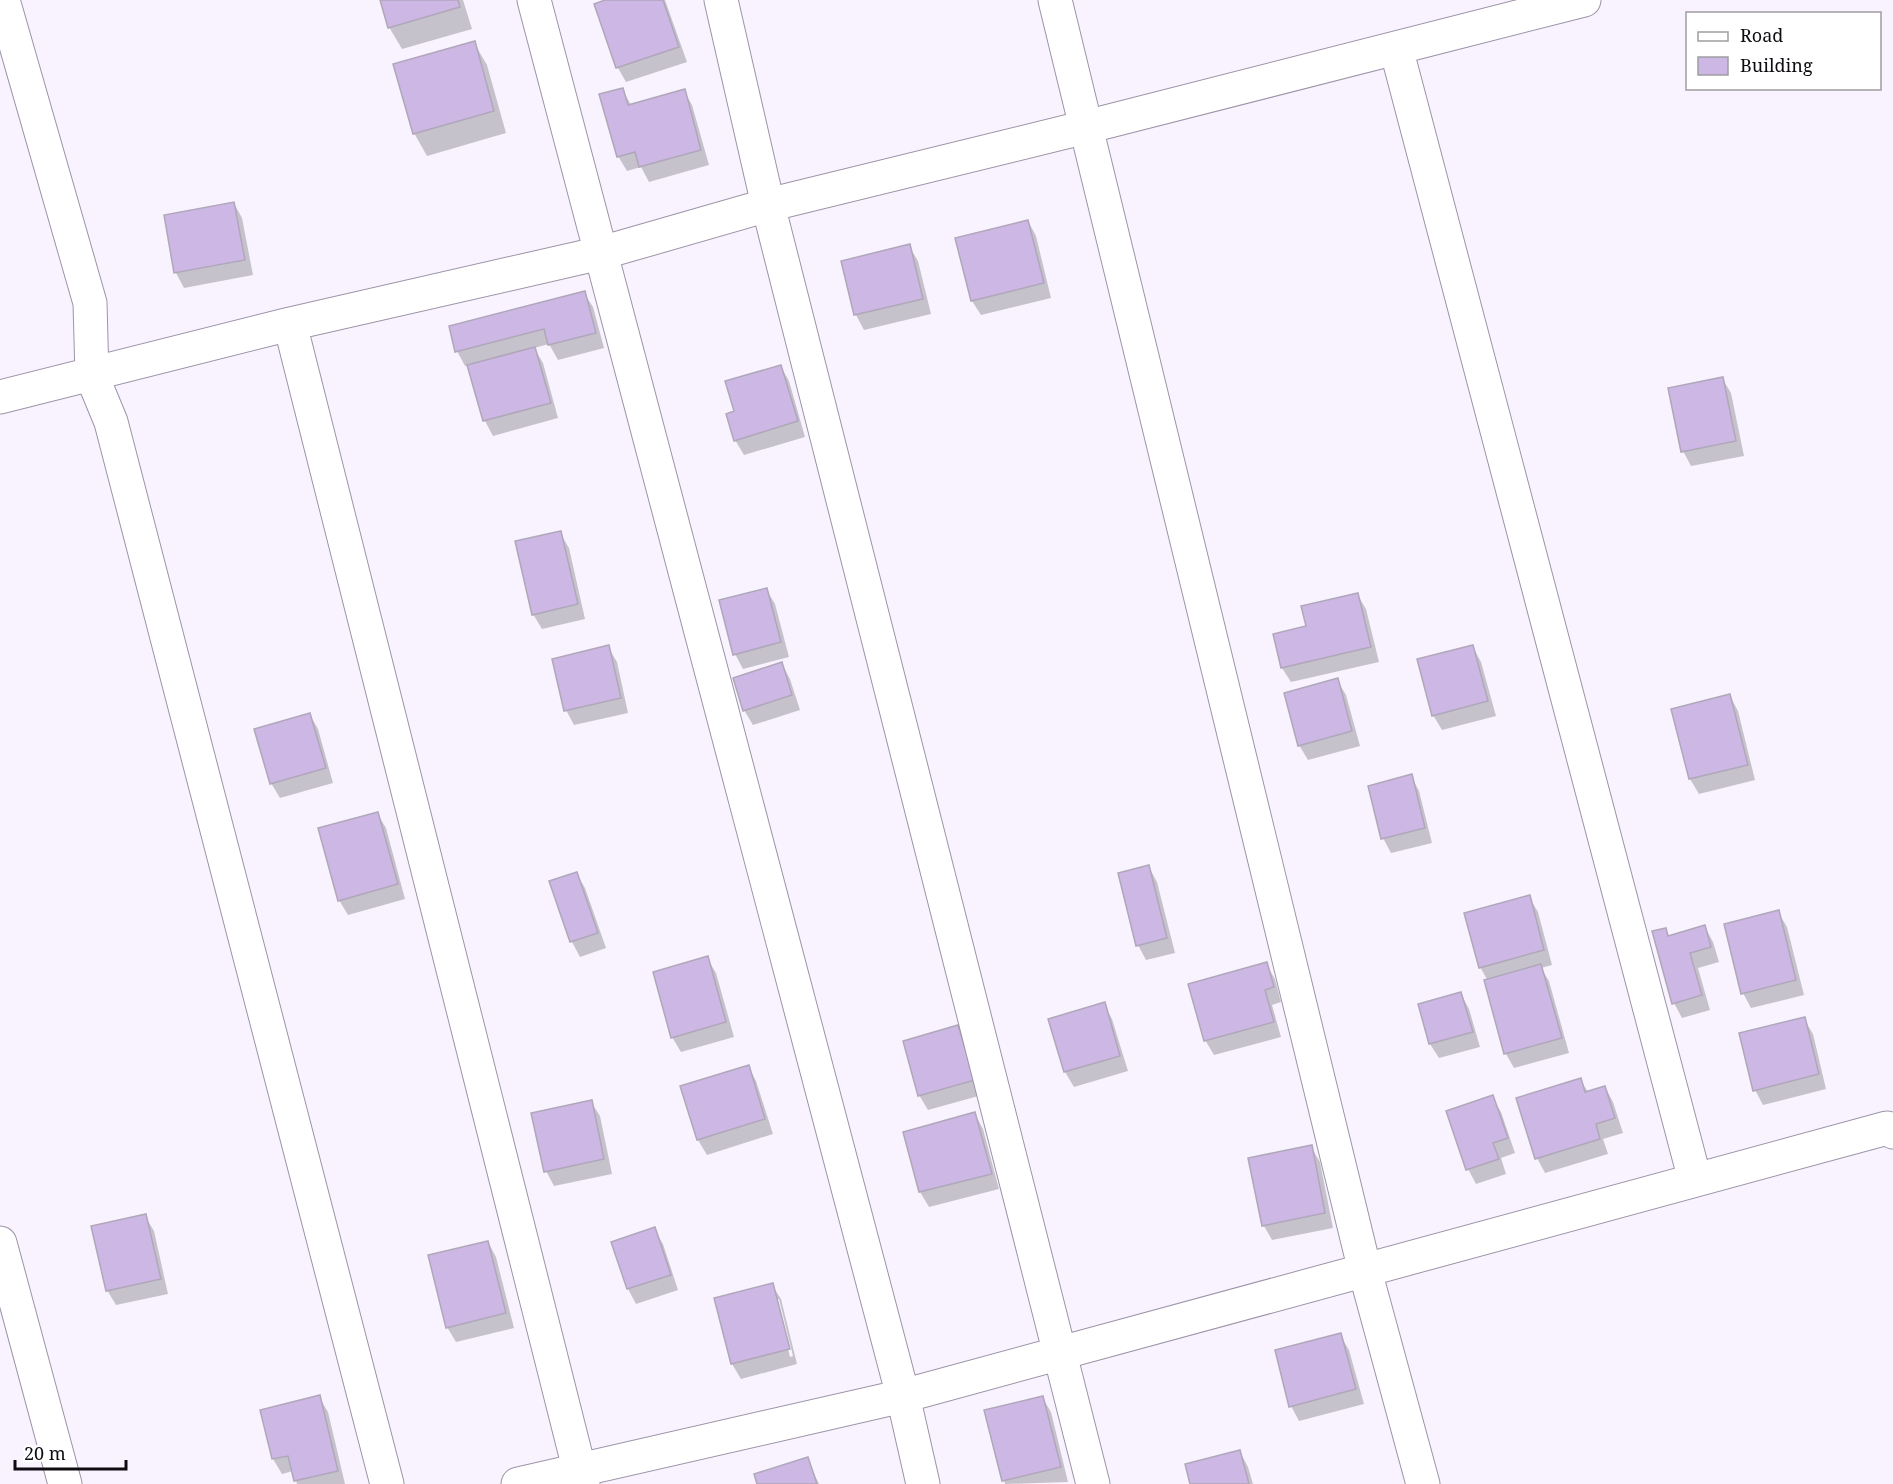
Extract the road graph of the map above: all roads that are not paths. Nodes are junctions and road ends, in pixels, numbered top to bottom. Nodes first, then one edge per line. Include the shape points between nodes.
1 (3, 0) edge
2 (534, 0) edge
3 (721, 0) edge
4 (1055, 0) edge
5 (1584, 0) edge
6 (1396, 48) junction
7 (1086, 127) junction
8 (768, 205) junction
9 (601, 253) junction
10 (290, 324) junction
11 (92, 376) junction
12 (0, 398) edge
13 (1893, 1132) edge
14 (1695, 1180) junction
15 (0, 1243) edge
16 (1365, 1271) junction
17 (1060, 1353) junction
18 (903, 1396) junction
19 (581, 1476) edge
20 (65, 1484) edge
21 (387, 1484) edge
22 (518, 1484) edge
23 (923, 1484) edge
24 (1093, 1484) edge
25 (1423, 1484) edge

1 - 11 street via 90,303
2 - 9 street
3 - 8 street
4 - 7 street
5 - 6 street
6 - 7 street
6 - 14 street
7 - 8 street
7 - 16 street
8 - 9 street
8 - 17 street
9 - 10 street
9 - 18 street
10 - 11 street
10 - 19 street
11 - 12 street
11 - 21 street via 111,422
13 - 14 street via 1887,1128
14 - 16 street
15 - 20 street
16 - 17 street
16 - 25 street
17 - 18 street
17 - 24 street
18 - 19 street
18 - 23 street
19 - 22 street

